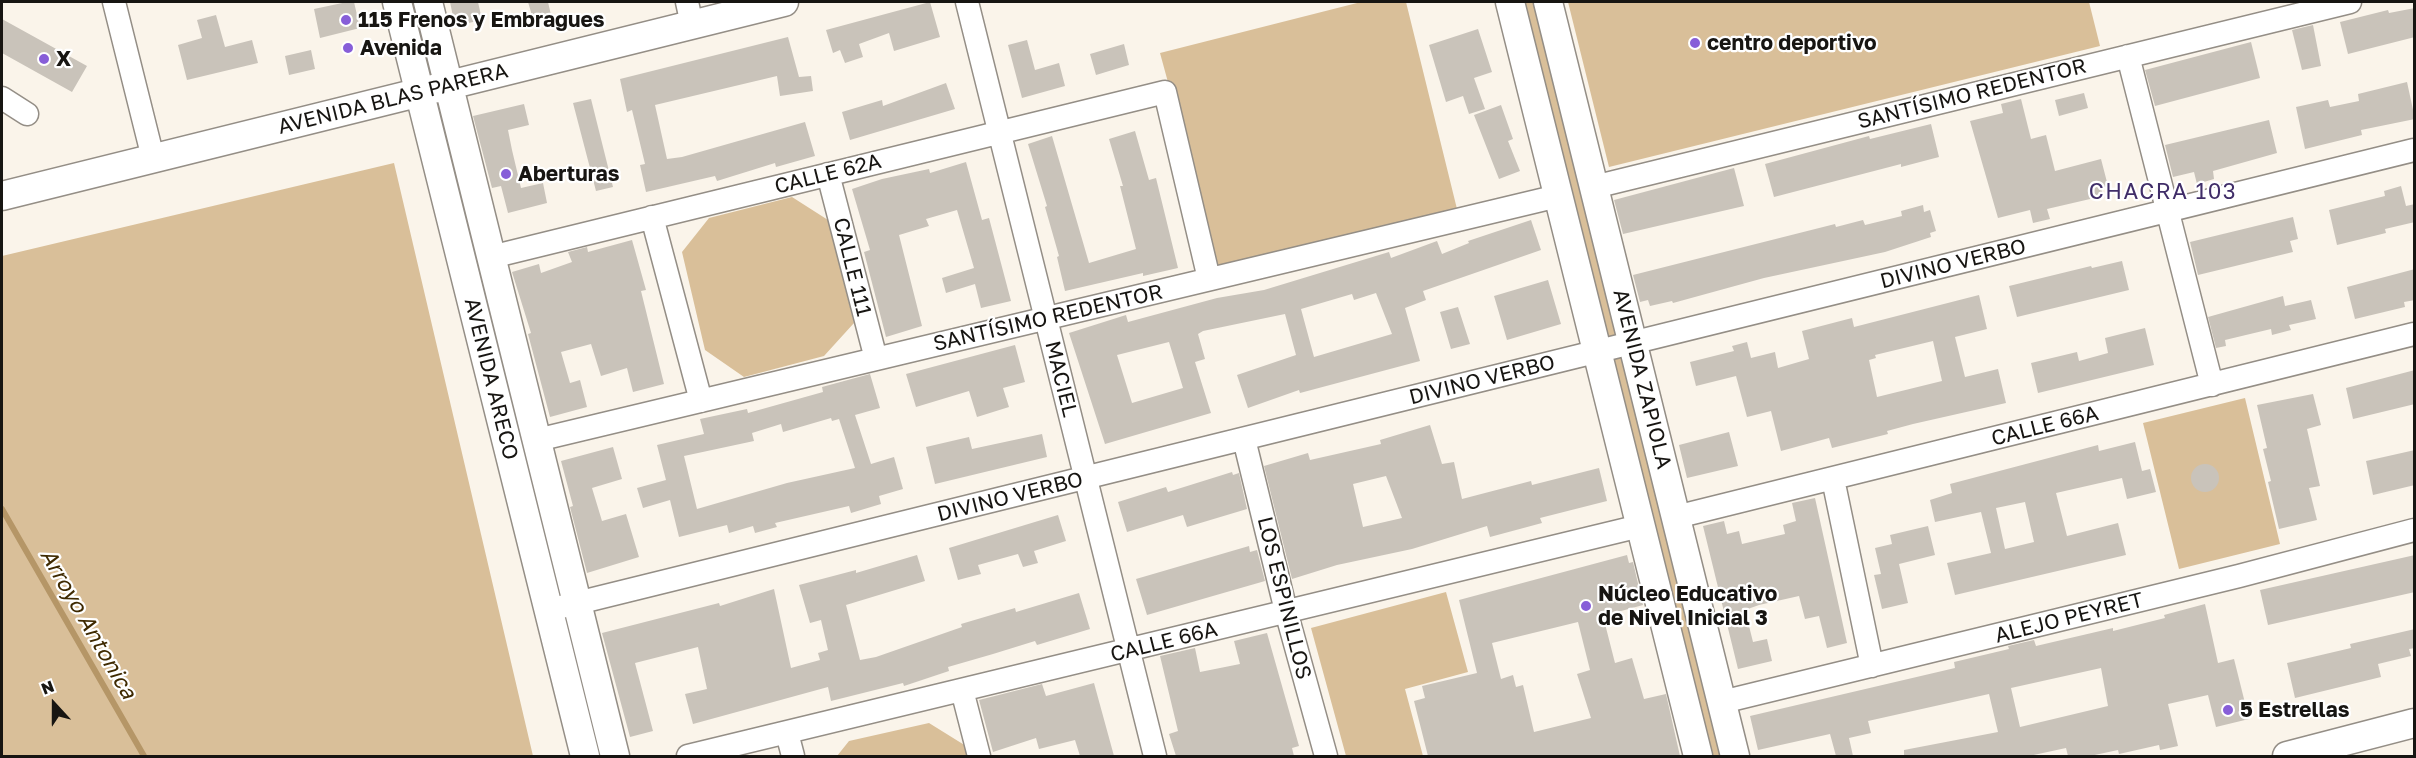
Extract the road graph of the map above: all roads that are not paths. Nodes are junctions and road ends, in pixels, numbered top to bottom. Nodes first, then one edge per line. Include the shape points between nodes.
1 (114, 2) edge
2 (397, 2) edge
3 (428, 2) edge
4 (784, 2) edge
5 (967, 2) edge
6 (1510, 2) edge
7 (1548, 2) edge
8 (2350, 2) edge
9 (689, 13) edge
10 (2128, 56) junction
11 (449, 84) junction
12 (420, 92) junction
13 (2, 98) edge
14 (27, 114) dead end
15 (1000, 133) junction
16 (2415, 150) edge
17 (153, 158) junction
18 (828, 174) junction
19 (1594, 187) junction
20 (2, 196) edge
21 (1558, 196) junction
22 (2168, 211) junction
23 (652, 217) junction
24 (491, 257) junction
25 (1209, 279) junction
26 (1046, 319) junction
27 (2415, 334) edge
28 (1633, 343) junction
29 (1597, 352) junction
30 (876, 359) junction
31 (2212, 385) junction
32 (701, 400) junction
33 (1244, 439) junction
34 (537, 440) junction
35 (1086, 478) junction
36 (1833, 479) junction
37 (1676, 517) junction
38 (1640, 526) junction
39 (2415, 530) edge
40 (577, 603) junction
41 (549, 610) junction
42 (1286, 611) junction
43 (1129, 651) junction
44 (1872, 666) junction
45 (962, 690) junction
46 (1722, 702) junction
47 (2415, 723) edge
48 (787, 733) junction
49 (585, 756) edge
50 (615, 756) edge
51 (688, 756) edge
52 (793, 756) edge
53 (979, 756) edge
54 (1155, 756) edge
55 (1326, 756) edge
56 (1698, 756) edge
57 (1736, 756) edge
58 (2287, 756) edge

1 - 17 street
2 - 12 main road, AVENIDA ARECO
3 - 11 main road, AVENIDA ARECO
4 - 9 main road, AVENIDA BLAS PARERA
5 - 15 street, MACIEL
6 - 21 main road, AVENIDA ZAPIOLA
7 - 19 main road, AVENIDA ZAPIOLA
8 - 10 street, SANTÍSIMO REDENTOR
9 - 11 main road, AVENIDA BLAS PARERA
10 - 19 street, SANTÍSIMO REDENTOR
10 - 22 street
11 - 12 main road, AVENIDA BLAS PARERA
11 - 24 main road, AVENIDA ARECO
12 - 17 main road, AVENIDA BLAS PARERA
12 - 41 main road, AVENIDA ARECO
13 - 14 street
15 - 18 street, CALLE 62A
15 - 25 street, CALLE 62A via 1165,92
15 - 26 street, MACIEL
16 - 22 street, DIVINO VERBO
17 - 20 main road, AVENIDA BLAS PARERA
18 - 23 street, CALLE 62A
18 - 30 street, CALLE 111
19 - 28 main road, AVENIDA ZAPIOLA
21 - 25 street, SANTÍSIMO REDENTOR
21 - 29 main road, AVENIDA ZAPIOLA
22 - 28 street, DIVINO VERBO
22 - 31 street
23 - 24 street, CALLE 62A
23 - 32 street
24 - 34 main road, AVENIDA ARECO
25 - 26 street, SANTÍSIMO REDENTOR
26 - 30 street, SANTÍSIMO REDENTOR
26 - 35 street, MACIEL
27 - 31 street, CALLE 66A
28 - 29 street, DIVINO VERBO
28 - 37 main road, AVENIDA ZAPIOLA
29 - 33 street, DIVINO VERBO
29 - 38 main road, AVENIDA ZAPIOLA
30 - 32 street, SANTÍSIMO REDENTOR
31 - 36 street, CALLE 66A
32 - 34 street, SANTÍSIMO REDENTOR
33 - 35 street, DIVINO VERBO
33 - 42 street, LOS ESPINILLOS
34 - 40 main road, AVENIDA ARECO
35 - 40 street, DIVINO VERBO
35 - 43 street, MACIEL
36 - 37 street, CALLE 66A
36 - 44 street
37 - 46 main road, AVENIDA ZAPIOLA
38 - 42 street, CALLE 66A
38 - 56 main road, AVENIDA ZAPIOLA
39 - 44 street, ALEJO PEYRET
40 - 41 street, DIVINO VERBO
40 - 50 main road, AVENIDA ARECO
41 - 49 main road, AVENIDA ARECO
42 - 43 street, CALLE 66A
42 - 55 street, LOS ESPINILLOS
43 - 45 street, CALLE 66A
43 - 54 street, MACIEL
44 - 46 street, ALEJO PEYRET
45 - 48 street, CALLE 66A
45 - 53 street
46 - 57 main road, AVENIDA ZAPIOLA
47 - 58 main road
48 - 51 street, CALLE 66A
48 - 52 street

